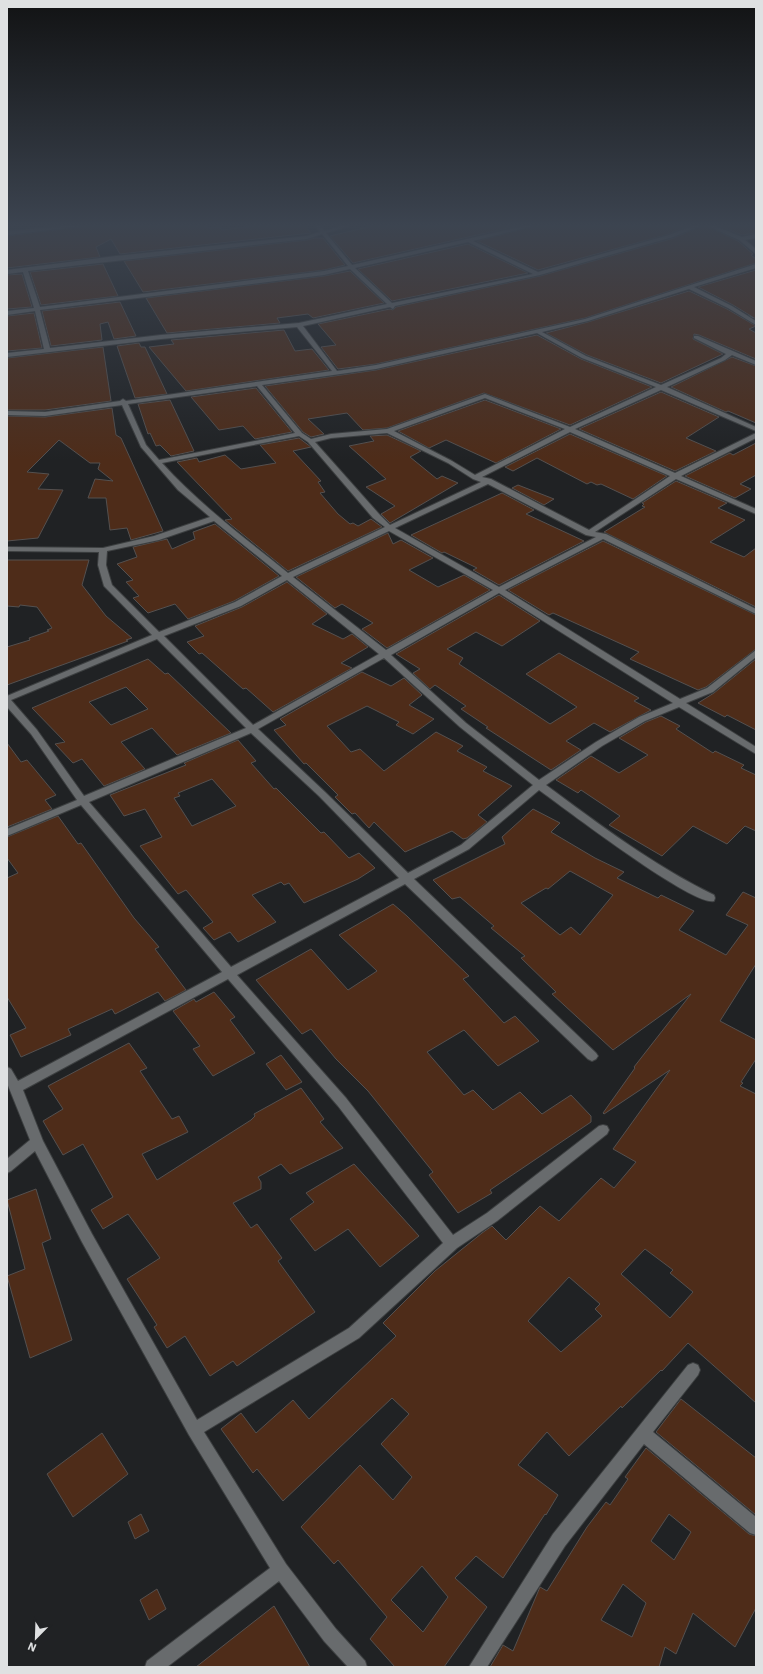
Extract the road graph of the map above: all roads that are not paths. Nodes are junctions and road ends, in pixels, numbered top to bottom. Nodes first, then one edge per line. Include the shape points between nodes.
1 (36, 304) edge
2 (69, 304) edge
3 (390, 304) edge
4 (406, 304) edge
5 (635, 304) edge
6 (724, 304) edge
7 (393, 307) junction
8 (37, 308) junction
9 (7, 313) edge
10 (756, 323) edge
11 (299, 325) junction
12 (539, 332) junction
13 (696, 337) dead end
14 (47, 350) junction
15 (728, 352) junction
16 (7, 355) edge
17 (756, 362) edge
18 (336, 373) junction
19 (259, 385) junction
20 (661, 387) junction
21 (123, 401) junction
22 (7, 413) edge
23 (570, 429) junction
24 (756, 429) edge
25 (388, 431) junction
26 (300, 434) junction
27 (756, 435) edge
28 (310, 441) junction
29 (157, 462) junction
30 (675, 476) junction
31 (475, 478) junction
32 (488, 481) junction
33 (756, 512) edge
34 (215, 518) junction
35 (390, 528) junction
36 (589, 533) junction
37 (603, 536) junction
38 (7, 550) edge
39 (103, 550) junction
40 (288, 576) junction
41 (499, 590) junction
42 (756, 612) edge
43 (157, 636) junction
44 (756, 653) edge
45 (385, 654) junction
46 (7, 700) edge
47 (681, 704) junction
48 (252, 730) junction
49 (756, 751) edge
50 (539, 785) junction
51 (82, 800) junction
52 (7, 833) edge
53 (405, 877) junction
54 (710, 898) dead end
55 (230, 974) junction
56 (592, 1056) dead end
57 (7, 1072) edge
58 (16, 1088) junction
59 (603, 1130) dead end
60 (38, 1142) junction
61 (7, 1167) edge
62 (452, 1244) junction
63 (693, 1370) dead end
64 (194, 1430) junction
65 (643, 1433) junction
66 (756, 1527) edge
67 (280, 1570) junction
68 (153, 1667) edge
69 (360, 1667) edge
70 (477, 1667) edge

1 - 8 street
2 - 8 street
3 - 7 street
4 - 7 street
5 - 12 street
6 - 10 street
7 - 11 street
8 - 9 street
8 - 14 street
11 - 14 street
11 - 18 street
12 - 18 street
12 - 20 street via 569,350
13 - 15 street
14 - 16 street
15 - 17 street
15 - 20 street via 730,354 723,359
18 - 19 street
19 - 21 street
19 - 26 street
20 - 23 street
20 - 24 street
21 - 22 street via 45,414
21 - 29 street via 143,446
23 - 25 street via 485,396
23 - 30 street
23 - 31 street
25 - 28 street via 331,436
25 - 31 street via 450,462
26 - 28 street
26 - 29 street
27 - 30 street
28 - 35 street via 376,516
29 - 34 street via 181,488
30 - 33 street
30 - 36 street
31 - 32 street
32 - 35 street
32 - 36 street
34 - 39 street via 156,538
34 - 40 street
35 - 40 street
35 - 41 street
36 - 37 street
37 - 41 street
37 - 42 street
38 - 39 street
39 - 43 street via 102,565 108,586
40 - 43 street via 238,604
40 - 45 street
41 - 45 street
41 - 47 street
43 - 46 street
43 - 48 street
44 - 47 street via 710,690
45 - 48 street
45 - 50 street via 463,725
46 - 51 street via 34,732
47 - 49 street
47 - 50 street via 636,723 599,744
48 - 51 street
48 - 53 street via 322,794
50 - 53 street via 465,847
50 - 54 street via 624,847 678,882
51 - 52 street
51 - 55 street
53 - 55 street
53 - 56 street
55 - 58 street
55 - 62 street via 342,1102
57 - 58 street
58 - 60 street
59 - 62 street via 492,1217
60 - 61 street
60 - 64 street via 87,1238
62 - 64 street via 354,1333
63 - 65 street
64 - 67 street
65 - 66 street
65 - 70 street via 559,1540
67 - 68 street
67 - 69 street via 330,1635

